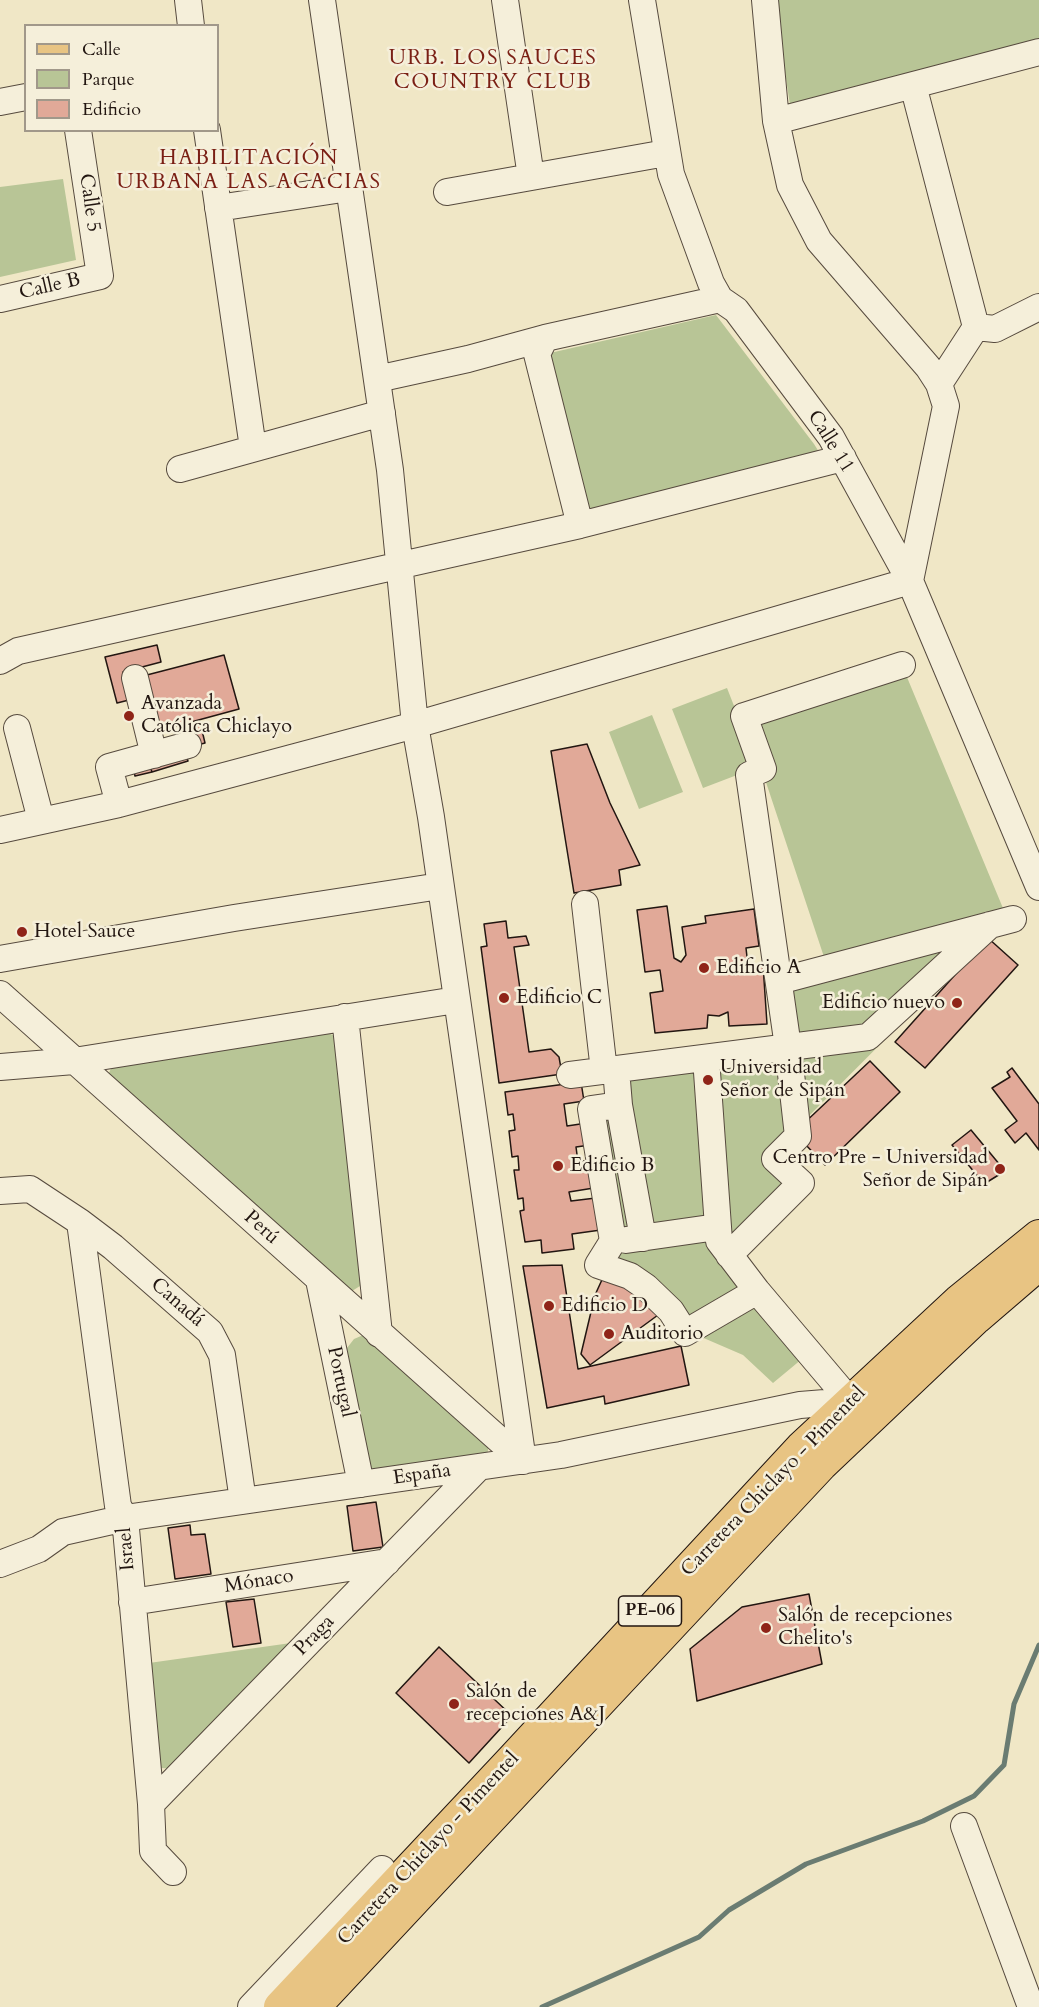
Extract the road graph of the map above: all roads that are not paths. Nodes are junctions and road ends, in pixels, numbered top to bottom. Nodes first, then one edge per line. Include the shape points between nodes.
1 (188, 0) edge
2 (322, 0) edge
3 (505, 0) edge
4 (642, 0) edge
5 (765, 0) edge
6 (191, 24) edge
7 (1039, 52) edge
8 (913, 85) junction
9 (24, 97) edge
10 (0, 102) edge
11 (776, 121) junction
12 (78, 132) edge
13 (207, 132) edge
14 (666, 153) junction
15 (531, 177) junction
16 (349, 188) junction
17 (447, 192) dead end
18 (218, 208) junction
19 (100, 276) joint
20 (0, 299) edge
21 (720, 299) junction
22 (1039, 307) edge
23 (976, 327) junction
24 (545, 338) junction
25 (377, 379) junction
26 (939, 384) junction
27 (382, 413) junction
28 (253, 448) junction
29 (843, 458) junction
30 (180, 469) dead end
31 (580, 525) junction
32 (401, 564) junction
33 (910, 581) junction
34 (0, 661) edge
35 (902, 664) dead end
36 (135, 678) dead end
37 (415, 725) junction
38 (17, 728) dead end
39 (189, 745) dead end
40 (154, 754) junction
41 (120, 804) junction
42 (41, 820) junction
43 (0, 830) edge
44 (440, 886) junction
45 (1039, 886) edge
46 (585, 904) dead end
47 (0, 959) edge
48 (779, 981) junction
49 (0, 994) edge
50 (456, 1000) junction
51 (345, 1017) junction
52 (788, 1047) junction
53 (706, 1058) junction
54 (74, 1060) junction
55 (0, 1067) edge
56 (610, 1070) junction
57 (570, 1075) dead end
58 (619, 1105) junction
59 (633, 1179) junction
60 (604, 1185) junction
61 (0, 1191) edge
62 (80, 1222) junction
63 (717, 1227) junction
64 (1039, 1236) edge
65 (643, 1238) junction
66 (613, 1241) junction
67 (729, 1255) junction
68 (1039, 1264) edge
69 (319, 1280) junction
70 (757, 1291) junction
71 (379, 1334) junction
72 (850, 1401) junction
73 (523, 1461) junction
74 (478, 1467) junction
75 (361, 1484) junction
76 (243, 1501) junction
77 (125, 1518) junction
78 (387, 1562) junction
79 (0, 1564) edge
80 (132, 1602) junction
81 (512, 1760) junction
82 (151, 1804) junction
83 (964, 1826) dead end
84 (382, 1869) joint
85 (173, 1872) dead end
86 (1035, 2006) edge
87 (251, 2007) edge
88 (280, 2007) edge
89 (314, 2007) edge

1 - 6 street
2 - 16 street
3 - 15 street
4 - 14 street, Calle 11
5 - 11 street
7 - 8 street
8 - 11 street
8 - 23 street
9 - 10 street
11 - 26 street via 790,185 819,241
12 - 19 street, Calle 5
13 - 18 street
14 - 15 street
14 - 21 street, Calle 11
15 - 17 street
16 - 18 street
16 - 25 street
18 - 28 street
19 - 20 street, Calle B
21 - 24 street
21 - 29 street, Calle 11 via 736,310
22 - 23 street via 995,330
23 - 26 street
24 - 25 street
24 - 31 street via 537,354
25 - 27 street
26 - 33 street via 946,406
27 - 28 street
27 - 32 street
28 - 30 street
29 - 31 street
29 - 33 street, Calle 11
31 - 32 street
32 - 34 street via 18,651
32 - 37 street
33 - 37 street
33 - 45 street, Calle 11
35 - 48 street via 744,717 763,769 749,775
36 - 40 street
37 - 41 street
37 - 44 street
38 - 42 street
39 - 40 street
40 - 41 street via 109,767
41 - 42 street
42 - 43 street
44 - 47 street
44 - 50 street
46 - 56 street
48 - 52 street
48 - 52 street via 1001,922 868,1037
49 - 54 street, Perú
50 - 51 street
50 - 73 street
51 - 54 street
51 - 71 street
52 - 53 street
52 - 67 street via 798,1137 775,1159 801,1184
53 - 56 street
53 - 63 street
54 - 55 street
54 - 69 street, Perú
56 - 57 street
56 - 58 street
58 - 59 street
58 - 60 street via 591,1109
59 - 60 street
59 - 65 street
60 - 66 street
61 - 62 street, Canadá via 30,1189
62 - 76 street, Canadá via 210,1332 222,1355
62 - 77 street, Israel via 118,1506
63 - 65 street
63 - 67 street via 718,1241
64 - 72 main road, Carretera Chiclayo - Pimentel / PE-06 via 959,1301
65 - 66 street
66 - 70 street via 598,1265 630,1276 646,1287 671,1311 685,1333
67 - 70 street
68 - 89 main road, Carretera Chiclayo - Pimentel / PE-06 via 967,1326 821,1465
69 - 71 street, Perú
69 - 75 street, Portugal
70 - 72 street
71 - 73 street, Perú
72 - 73 street, España via 800,1405
72 - 81 main road, Carretera Chiclayo - Pimentel / PE-06 via 801,1448
73 - 74 street, España
74 - 75 street, España
74 - 78 street, Praga
75 - 76 street, España
76 - 77 street, España
77 - 79 street, España via 63,1532 39,1549
77 - 80 street, Israel
78 - 80 street, Mónaco
78 - 82 street, Praga
80 - 82 street, Israel
81 - 84 main road
81 - 88 main road, Carretera Chiclayo - Pimentel / PE-06
82 - 85 street, Israel via 153,1851
83 - 86 street
84 - 87 street

